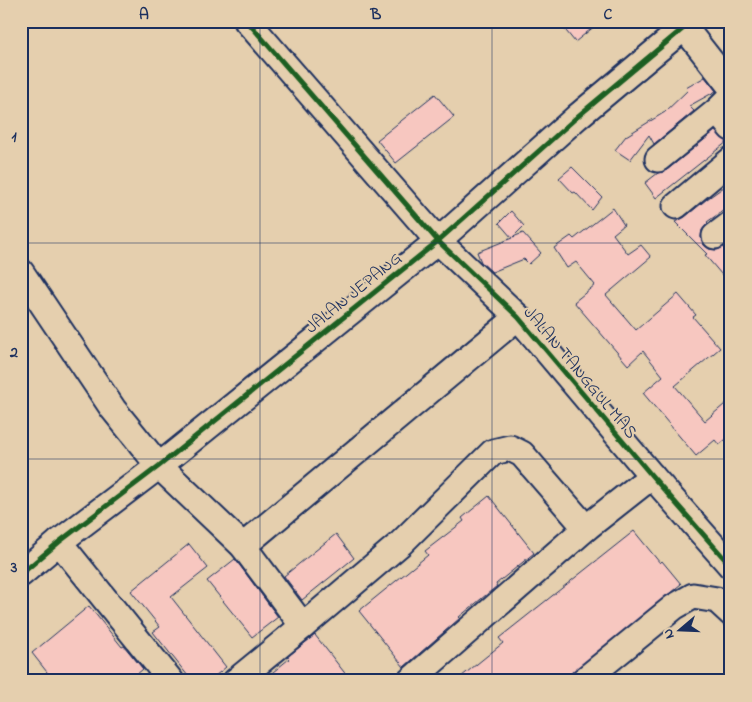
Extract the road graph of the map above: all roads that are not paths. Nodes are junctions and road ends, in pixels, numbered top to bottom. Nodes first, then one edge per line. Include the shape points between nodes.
1 (247, 21) edge
2 (688, 24) edge
3 (731, 87) edge
4 (726, 112) edge
5 (658, 159) dead end
6 (731, 160) edge
7 (676, 206) dead end
8 (438, 241) junction
9 (21, 272) edge
10 (518, 317) junction
11 (159, 466) junction
12 (652, 476) junction
13 (586, 528) junction
14 (59, 542) junction
15 (243, 546) junction
16 (731, 566) edge
17 (21, 574) edge
18 (731, 613) edge
19 (304, 626) junction
20 (171, 681) edge
21 (236, 681) edge
22 (410, 681) edge
23 (583, 681) edge

1 - 8 street, JALAN TANGGUL MAS
2 - 3 street
2 - 8 street, JALAN JEPANG via 577,117
4 - 5 street
6 - 7 street
8 - 10 street, JALAN TANGGUL MAS
8 - 11 street, JALAN JEPANG
9 - 11 street via 113,409
10 - 12 street, JALAN TANGGUL MAS
10 - 15 street
11 - 14 street, JALAN JEPANG
11 - 15 street
12 - 13 street
12 - 16 street, JALAN TANGGUL MAS
13 - 19 street via 522,454 510,448 493,452 401,543
13 - 22 street
14 - 17 street, JALAN JEPANG
14 - 20 street
15 - 19 street
18 - 23 street via 717,600 693,596 674,607
19 - 21 street

